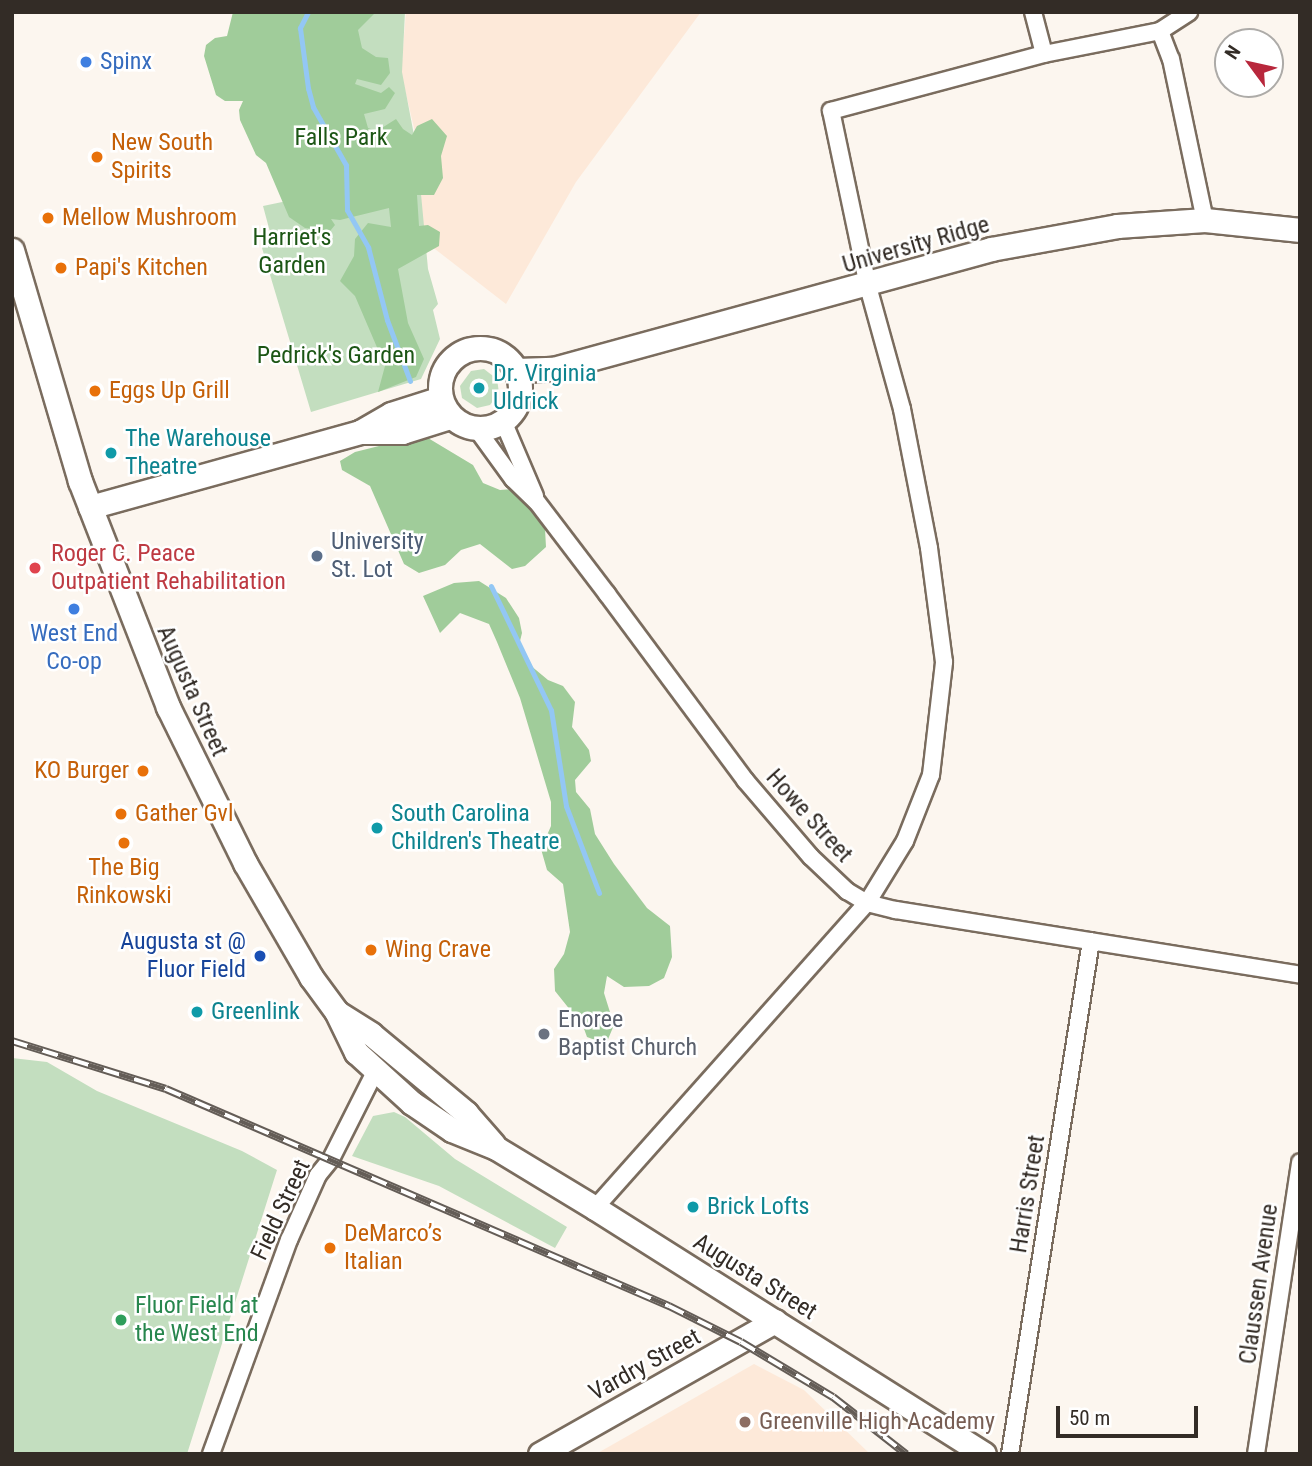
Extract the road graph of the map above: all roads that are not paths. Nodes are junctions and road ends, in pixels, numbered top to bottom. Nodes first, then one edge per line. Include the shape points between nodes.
1 (1033, 12) edge
2 (1189, 12) edge
3 (1160, 31) junction
4 (1044, 54) junction
5 (1205, 220) junction
6 (1300, 230) edge
7 (12, 250) edge
8 (867, 286) junction
9 (553, 369) junction
10 (517, 370) junction
11 (518, 401) junction
12 (445, 407) junction
13 (503, 421) junction
14 (476, 428) junction
15 (537, 502) junction
16 (90, 507) junction
17 (867, 903) junction
18 (1091, 941) junction
19 (1300, 975) edge
20 (336, 1011) junction
21 (376, 1070) junction
22 (496, 1148) junction
23 (1300, 1162) edge
24 (595, 1208) junction
25 (775, 1321) junction
26 (211, 1454) edge
27 (540, 1454) edge
28 (984, 1454) edge
29 (1010, 1454) edge
30 (1256, 1454) edge

1 - 4 street
2 - 3 street
3 - 4 street
3 - 5 street via 1171,59
4 - 8 street via 831,111
5 - 6 main road, University Ridge
5 - 8 main road, University Ridge via 1117,226 991,249
7 - 16 main road, Augusta Street
8 - 9 main road, University Ridge
8 - 17 street via 902,409 929,548 944,662 931,775 905,841
9 - 10 main road, University Ridge
9 - 11 main road, University Ridge
10 - 11 main road
10 - 12 main road via 495,350 470,349 454,357 440,383
11 - 13 main road
12 - 14 main road
12 - 16 main road via 391,414 360,432
13 - 14 main road
13 - 15 street, Howe Street
14 - 15 street, Howe Street via 513,479
15 - 17 street, Howe Street via 745,780 810,858
16 - 20 main road, Augusta Street via 139,638 202,779 245,863
17 - 18 street, Howe Street
17 - 24 street
18 - 19 street, Howe Street
18 - 29 street, Harris Street
20 - 21 main road, Augusta Street via 356,1052
20 - 22 main road, Augusta Street via 466,1112
21 - 22 main road, Augusta Street via 412,1103 452,1130
21 - 26 street, Field Street via 318,1175 289,1240
22 - 24 main road, Augusta Street
23 - 30 street, Claussen Avenue
24 - 25 main road, Augusta Street
25 - 27 main road, Vardry Street
25 - 28 main road, Augusta Street

